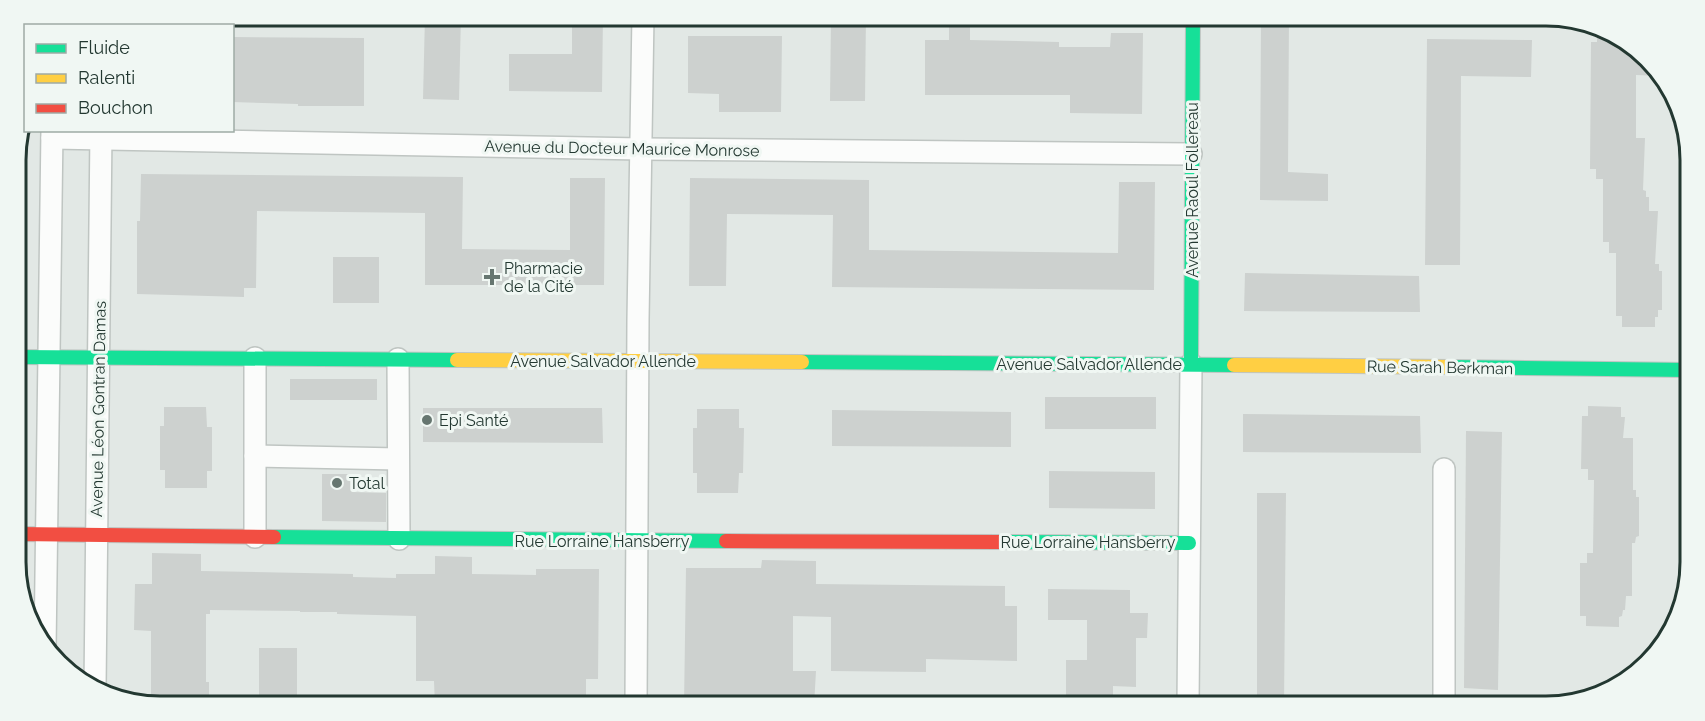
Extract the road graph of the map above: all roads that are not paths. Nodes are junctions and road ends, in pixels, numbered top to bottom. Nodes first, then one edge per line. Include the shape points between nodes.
1 (643, 26) edge
2 (1193, 26) edge
3 (52, 134) edge
4 (101, 135) edge
5 (641, 149) junction
6 (1191, 154) junction
7 (26, 357) edge
8 (48, 357) junction
9 (99, 357) junction
10 (255, 358) junction
11 (398, 359) junction
12 (638, 361) junction
13 (1191, 364) junction
14 (1680, 370) edge
15 (255, 456) junction
16 (398, 459) junction
17 (1444, 469) dead end
18 (26, 534) edge
19 (46, 534) junction
20 (97, 536) junction
21 (255, 537) junction
22 (399, 539) junction
23 (636, 541) junction
24 (1189, 543) junction
25 (45, 632) edge
26 (95, 679) edge
27 (1188, 695) edge
28 (1444, 695) edge
29 (636, 696) edge

1 - 5 street
2 - 6 main road, Avenue Raoul Follereau
3 - 4 street, Avenue du Docteur Maurice Monrose
3 - 8 street
4 - 5 street, Avenue du Docteur Maurice Monrose
4 - 9 street, Avenue Léon Gontran Damas
5 - 6 street, Avenue du Docteur Maurice Monrose
5 - 12 street
6 - 13 main road, Avenue Raoul Follereau
7 - 8 main road, Avenue Salvador Allende
8 - 9 main road, Avenue Salvador Allende
8 - 19 street
9 - 10 main road, Avenue Salvador Allende
9 - 20 street, Avenue Léon Gontran Damas
10 - 11 main road, Avenue Salvador Allende
10 - 15 street
11 - 12 main road, Avenue Salvador Allende
11 - 16 street
12 - 13 main road, Avenue Salvador Allende
12 - 23 street
13 - 14 main road, Rue Sarah Berkman
13 - 24 street
15 - 16 street
15 - 21 street
16 - 22 street
17 - 28 street
18 - 19 main road, Rue Lorraine Hansberry
19 - 20 main road, Rue Lorraine Hansberry
19 - 25 street
20 - 21 main road, Rue Lorraine Hansberry
20 - 26 street, Avenue Léon Gontran Damas
21 - 22 main road, Rue Lorraine Hansberry
22 - 23 main road, Rue Lorraine Hansberry
23 - 24 main road, Rue Lorraine Hansberry
23 - 29 street
24 - 27 street

